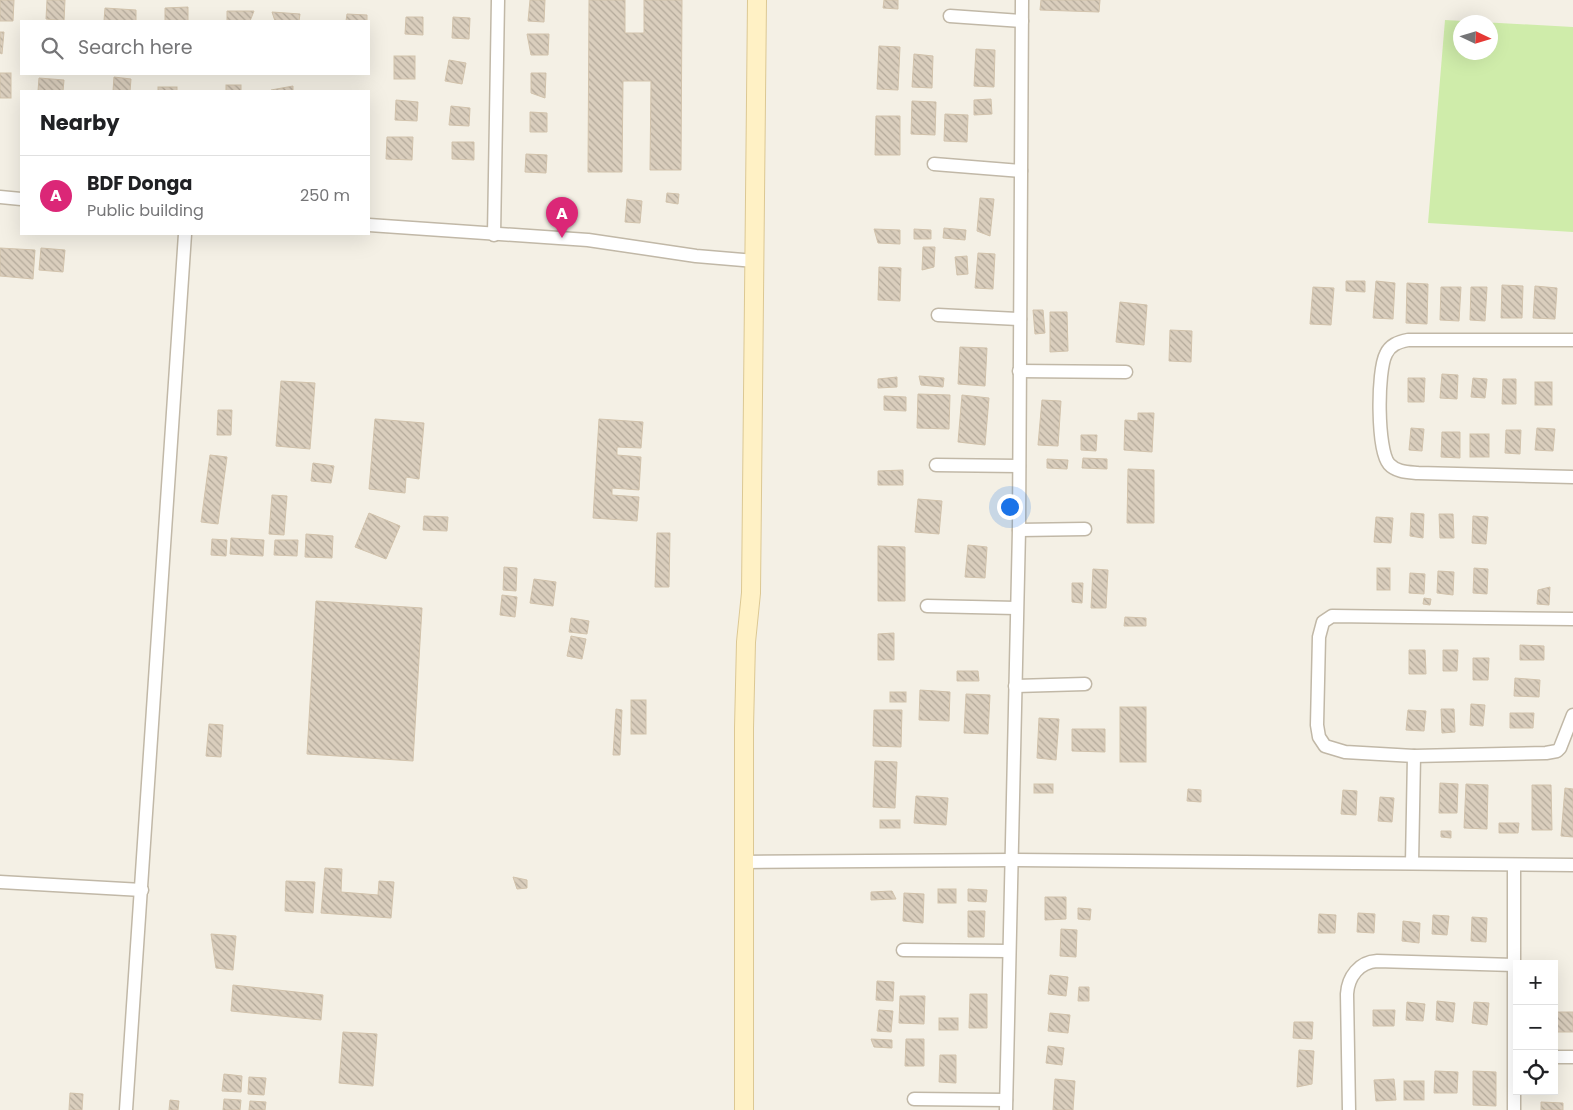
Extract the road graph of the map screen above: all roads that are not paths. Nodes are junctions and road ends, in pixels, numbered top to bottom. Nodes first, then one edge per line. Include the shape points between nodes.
1 (498, 0) edge
2 (757, 0) edge
3 (1022, 0) edge
4 (950, 16) dead end
5 (1022, 21) junction
6 (934, 164) dead end
7 (1021, 171) junction
8 (0, 197) edge
9 (20, 199) edge
10 (370, 225) edge
11 (186, 235) edge
12 (494, 235) junction
13 (755, 261) junction
14 (938, 315) dead end
15 (1020, 319) junction
16 (1573, 340) edge
17 (1019, 371) junction
18 (1126, 372) dead end
19 (936, 465) dead end
20 (1019, 466) junction
21 (1573, 477) edge
22 (1085, 529) dead end
23 (1019, 530) junction
24 (927, 606) dead end
25 (1016, 608) junction
26 (1573, 619) edge
27 (1085, 684) dead end
28 (1015, 686) junction
29 (1573, 715) edge
30 (1414, 756) junction
31 (1012, 860) junction
32 (748, 862) junction
33 (1412, 863) junction
34 (1573, 865) edge
35 (1514, 866) junction
36 (0, 882) edge
37 (142, 890) junction
38 (903, 950) dead end
39 (1009, 951) junction
40 (1514, 960) edge
41 (1513, 965) edge
42 (1515, 1005) edge
43 (1516, 1050) edge
44 (1558, 1057) edge
45 (1573, 1057) edge
46 (1515, 1095) edge
47 (914, 1099) dead end
48 (1006, 1105) edge
49 (126, 1110) edge
50 (744, 1110) edge
51 (753, 1110) edge
52 (1349, 1110) edge
53 (1514, 1110) edge

1 - 12 street
2 - 13 main road
3 - 5 street
4 - 5 street
5 - 7 street
6 - 7 street
7 - 15 street
8 - 9 street
10 - 12 street
11 - 37 street
12 - 13 street via 588,240
13 - 32 main road via 750,593 746,642
14 - 15 street
15 - 17 street
16 - 21 street via 1408,340 1388,349 1379,377 1382,449 1393,468 1418,473
17 - 18 street
17 - 20 street
19 - 20 street
20 - 23 street
22 - 23 street
23 - 25 street
24 - 25 street
25 - 28 street
26 - 30 street via 1337,615 1325,620 1319,637 1317,725 1322,742 1336,751
27 - 28 street
28 - 31 street
29 - 30 street via 1560,748 1552,753
30 - 33 street
31 - 32 street
31 - 33 street
31 - 39 street
32 - 50 main road
32 - 51 main road
33 - 35 street
34 - 35 street
35 - 40 street
36 - 37 street
37 - 49 street
38 - 39 street
39 - 48 street
41 - 52 street via 1377,961 1357,970 1350,978 1347,994
42 - 43 street
44 - 45 street
46 - 53 street
47 - 48 street

